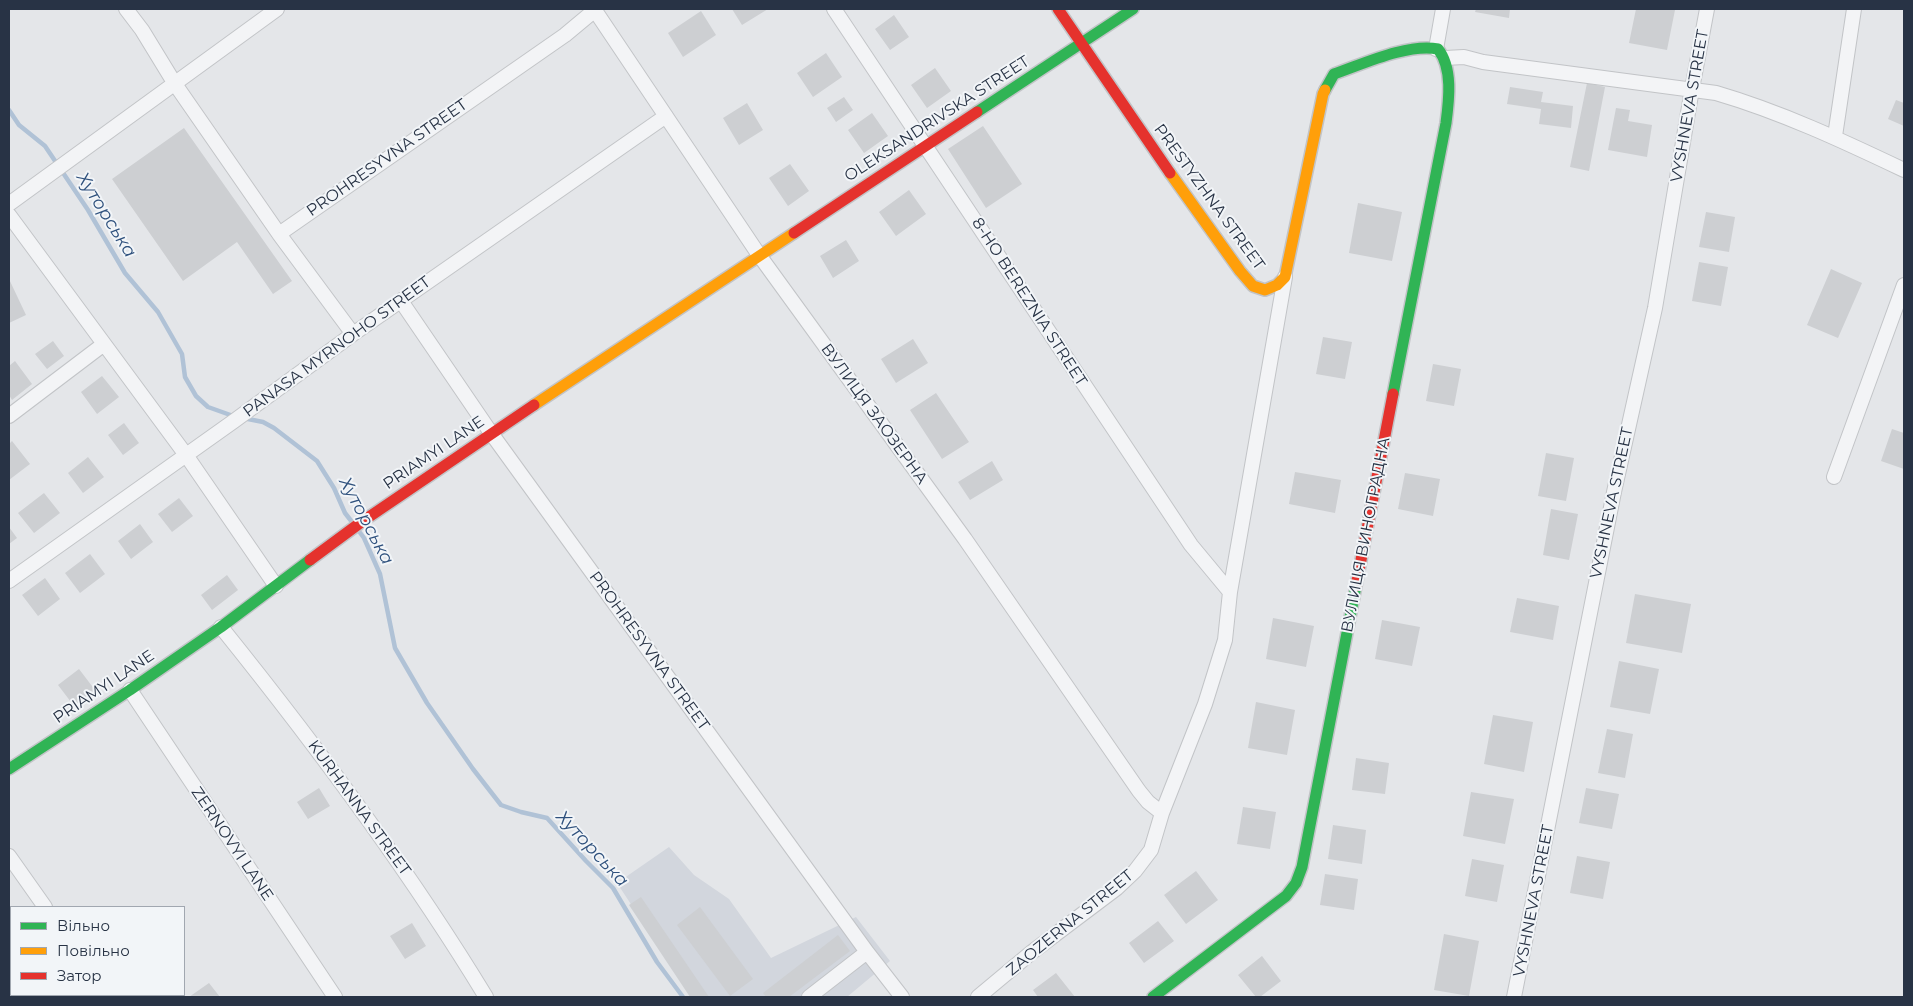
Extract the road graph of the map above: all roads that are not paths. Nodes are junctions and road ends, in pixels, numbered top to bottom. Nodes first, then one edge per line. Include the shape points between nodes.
1 (126, 9) edge
2 (277, 9) edge
3 (834, 9) edge
4 (1058, 9) edge
5 (1133, 9) edge
6 (1443, 9) edge
7 (1707, 9) edge
8 (1854, 9) edge
9 (595, 10) edge
10 (1082, 44) junction
11 (1440, 54) junction
12 (175, 84) junction
13 (1692, 89) junction
14 (666, 116) junction
15 (1835, 136) junction
16 (926, 146) junction
17 (1904, 170) edge
18 (9, 204) edge
19 (9, 215) edge
20 (280, 234) junction
21 (759, 255) junction
22 (1285, 277) junction
23 (1904, 286) edge
24 (401, 301) junction
25 (353, 334) junction
26 (104, 344) junction
27 (9, 416) edge
28 (490, 433) junction
29 (186, 455) junction
30 (1834, 477) dead end
31 (9, 581) edge
32 (276, 586) junction
33 (1230, 592) junction
34 (222, 626) junction
35 (130, 690) junction
36 (9, 769) edge
37 (1162, 813) junction
38 (9, 856) edge
39 (44, 906) edge
40 (867, 952) junction
41 (335, 997) edge
42 (486, 997) edge
43 (809, 997) edge
44 (902, 997) edge
45 (978, 997) edge
46 (1153, 997) edge
47 (1514, 997) edge

1 - 12 street
2 - 12 street
3 - 16 street, 8-HO BEREZNIA STREET
4 - 10 street, PRESTYZHNA STREET
5 - 10 street, OLEKSANDRIVSKA STREET
6 - 11 street, ВУЛИЦЯ ВИНОГРАДНА
7 - 13 street, VYSHNEVA STREET
8 - 15 street
9 - 14 street, ВУЛИЦЯ ЗАОЗЕРНА
9 - 20 street, PROHRESYVNA STREET via 565,35
10 - 16 street, OLEKSANDRIVSKA STREET
10 - 22 street, PRESTYZHNA STREET via 1161,161 1253,286 1265,290
11 - 13 street via 1528,69
11 - 22 street, PRESTYZHNA STREET via 1424,48 1402,52 1334,74 1329,81 1323,94
11 - 46 street, ВУЛИЦЯ ВИНОГРАДНА via 1449,106 1446,124 1302,867 1286,896
12 - 18 street
12 - 20 street
13 - 15 street via 1737,99
13 - 47 street, VYSHNEVA STREET via 1655,308 1614,492
14 - 21 street, ВУЛИЦЯ ЗАОЗЕРНА
14 - 24 street, PANASA MYRNOHO STREET
15 - 17 street
16 - 21 street, OLEKSANDRIVSKA STREET
16 - 33 street, 8-HO BEREZNIA STREET via 1192,546
19 - 26 street
20 - 25 street
21 - 28 street, PRIAMYI LANE via 516,419
21 - 37 street, ВУЛИЦЯ ЗАОЗЕРНА via 965,539 1140,791
22 - 33 street, ZAOZERNA STREET
23 - 30 street
24 - 25 street, PANASA MYRNOHO STREET
24 - 28 street, PROHRESYVNA STREET
25 - 29 street, PANASA MYRNOHO STREET
26 - 27 street
26 - 29 street
28 - 32 street, PRIAMYI LANE
28 - 40 street, PROHRESYVNA STREET
29 - 31 street, PANASA MYRNOHO STREET
29 - 32 street
32 - 34 street, PRIAMYI LANE
33 - 37 street, ZAOZERNA STREET via 1226,640 1205,704
34 - 35 street, PRIAMYI LANE
34 - 42 street, KURHANNA STREET via 387,844
35 - 36 street, PRIAMYI LANE
35 - 41 street, ZERNOVYI LANE
37 - 45 street, ZAOZERNA STREET via 1151,850 1135,871
38 - 39 street
40 - 43 street
40 - 44 street, PROHRESYVNA STREET

